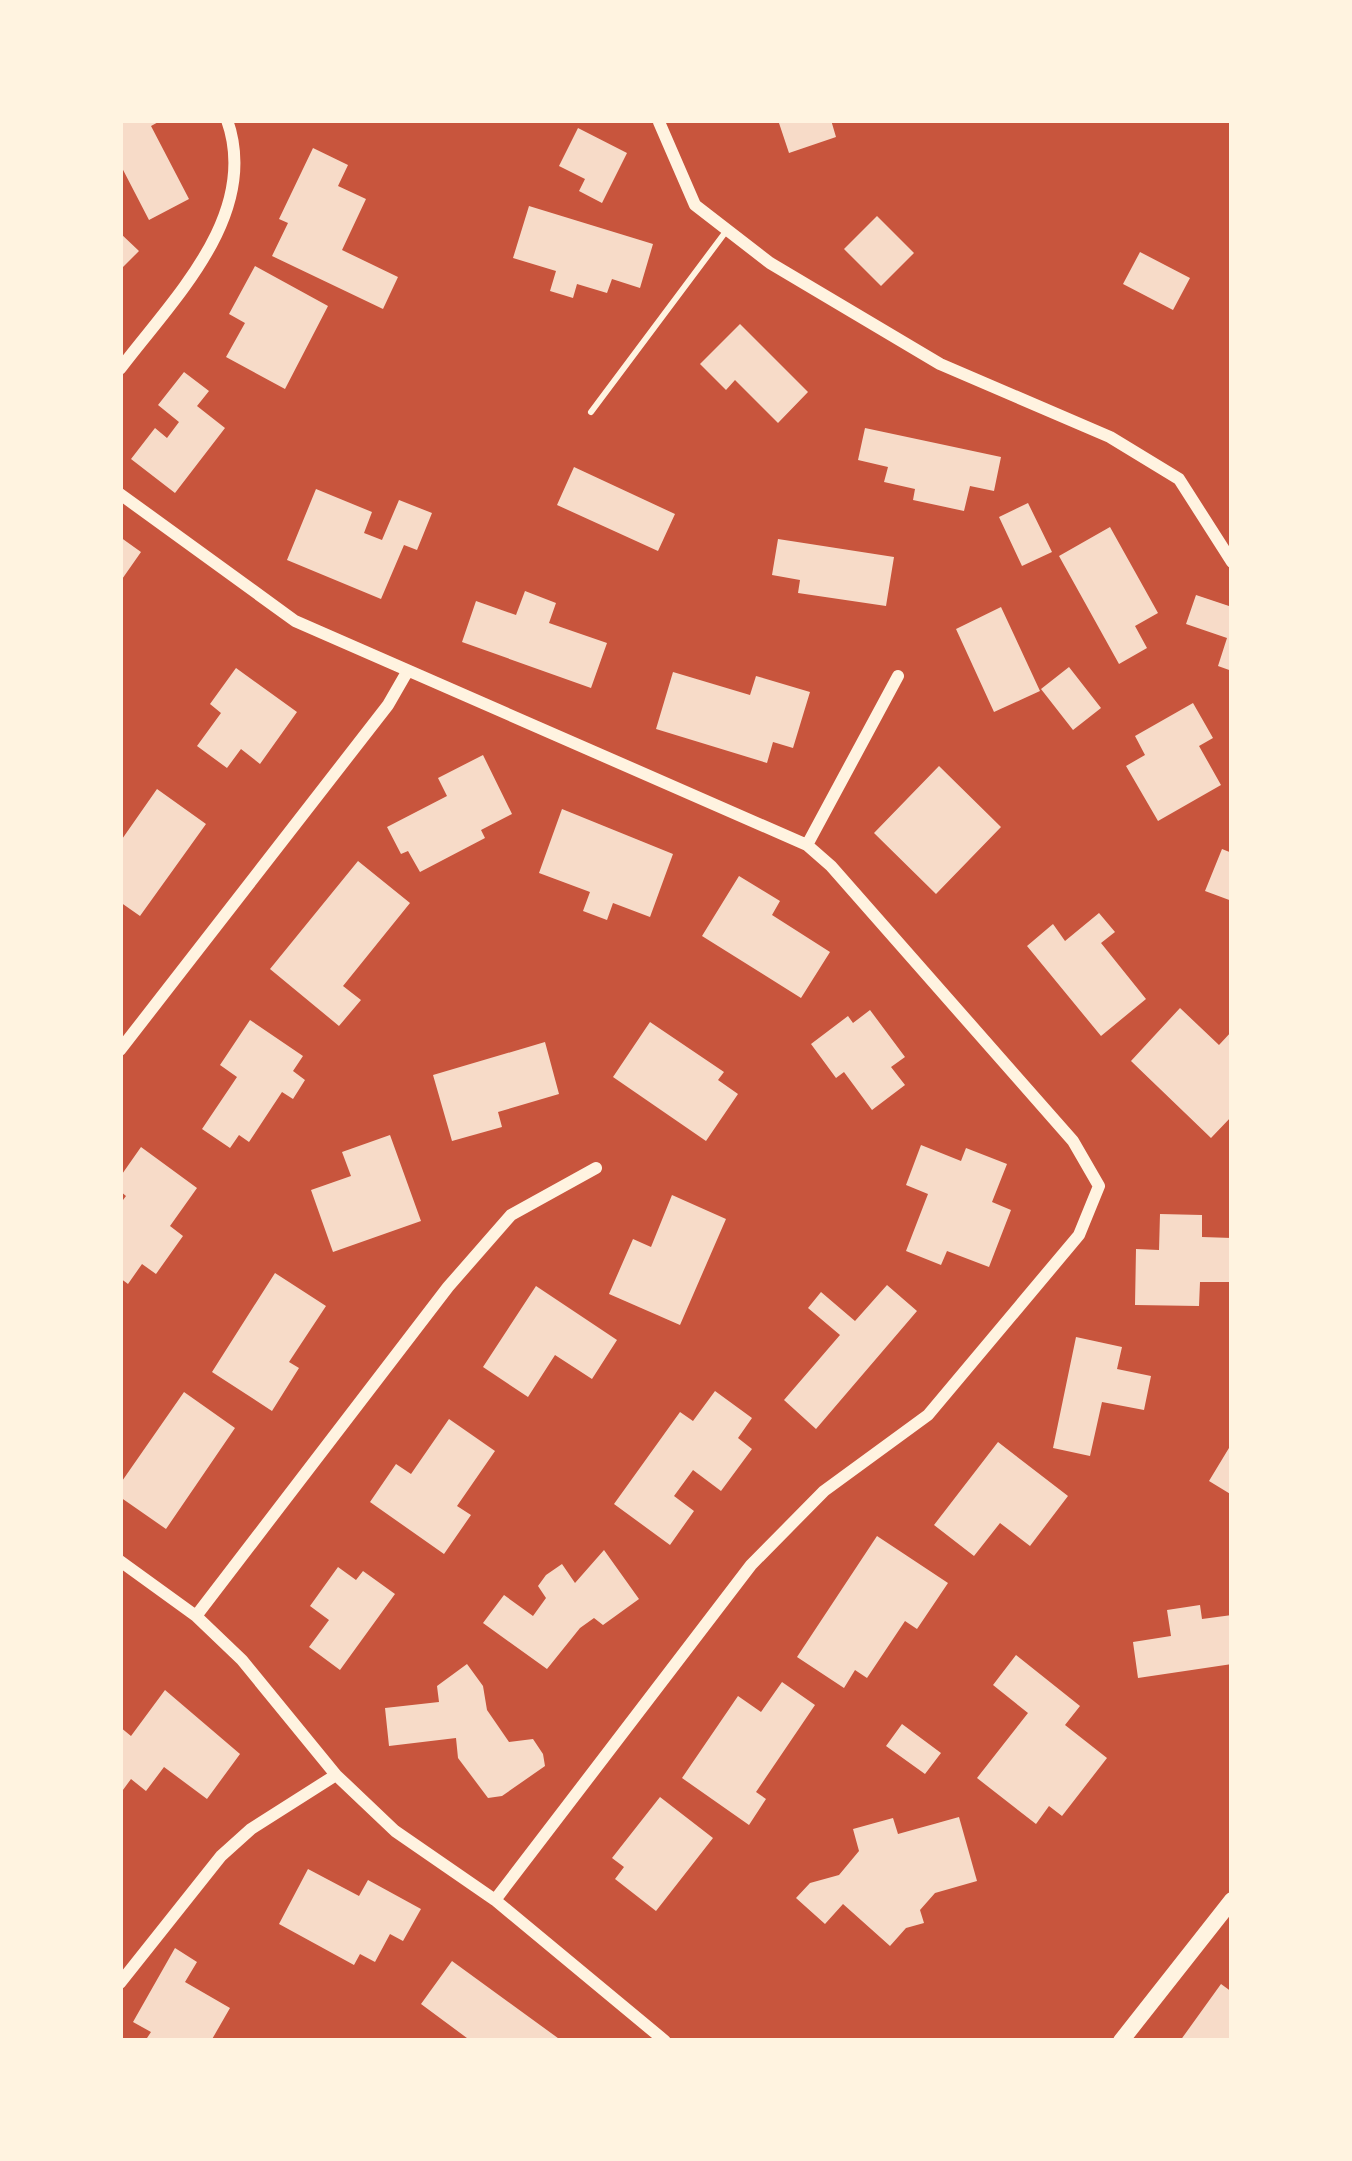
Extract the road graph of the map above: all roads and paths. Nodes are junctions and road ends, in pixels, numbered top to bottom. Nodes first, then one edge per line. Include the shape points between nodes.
1 (227, 120) edge
2 (658, 122) edge
3 (728, 230) junction
4 (120, 369) edge
5 (592, 412) dead end
6 (120, 494) edge
7 (1232, 562) edge
8 (407, 672) junction
9 (898, 676) dead end
10 (807, 845) junction
11 (120, 1050) edge
12 (596, 1168) dead end
13 (120, 1561) edge
14 (196, 1616) junction
15 (336, 1775) junction
16 (495, 1900) junction
17 (1232, 1900) edge
18 (120, 1982) edge
19 (665, 2041) edge
20 (1121, 2041) edge

1 - 4 street via 230,200 202,261
2 - 3 street via 695,205
3 - 5 lane
3 - 7 street via 940,364 1110,437 1179,478
6 - 8 street via 255,596
8 - 10 street
8 - 11 street
9 - 10 street
10 - 16 street via 1073,1142 1099,1186 1079,1235 928,1415 824,1491 752,1565
12 - 14 street via 511,1215
13 - 14 street
14 - 15 street
15 - 16 street via 395,1831
15 - 18 street via 221,1856
16 - 19 street
17 - 20 street

